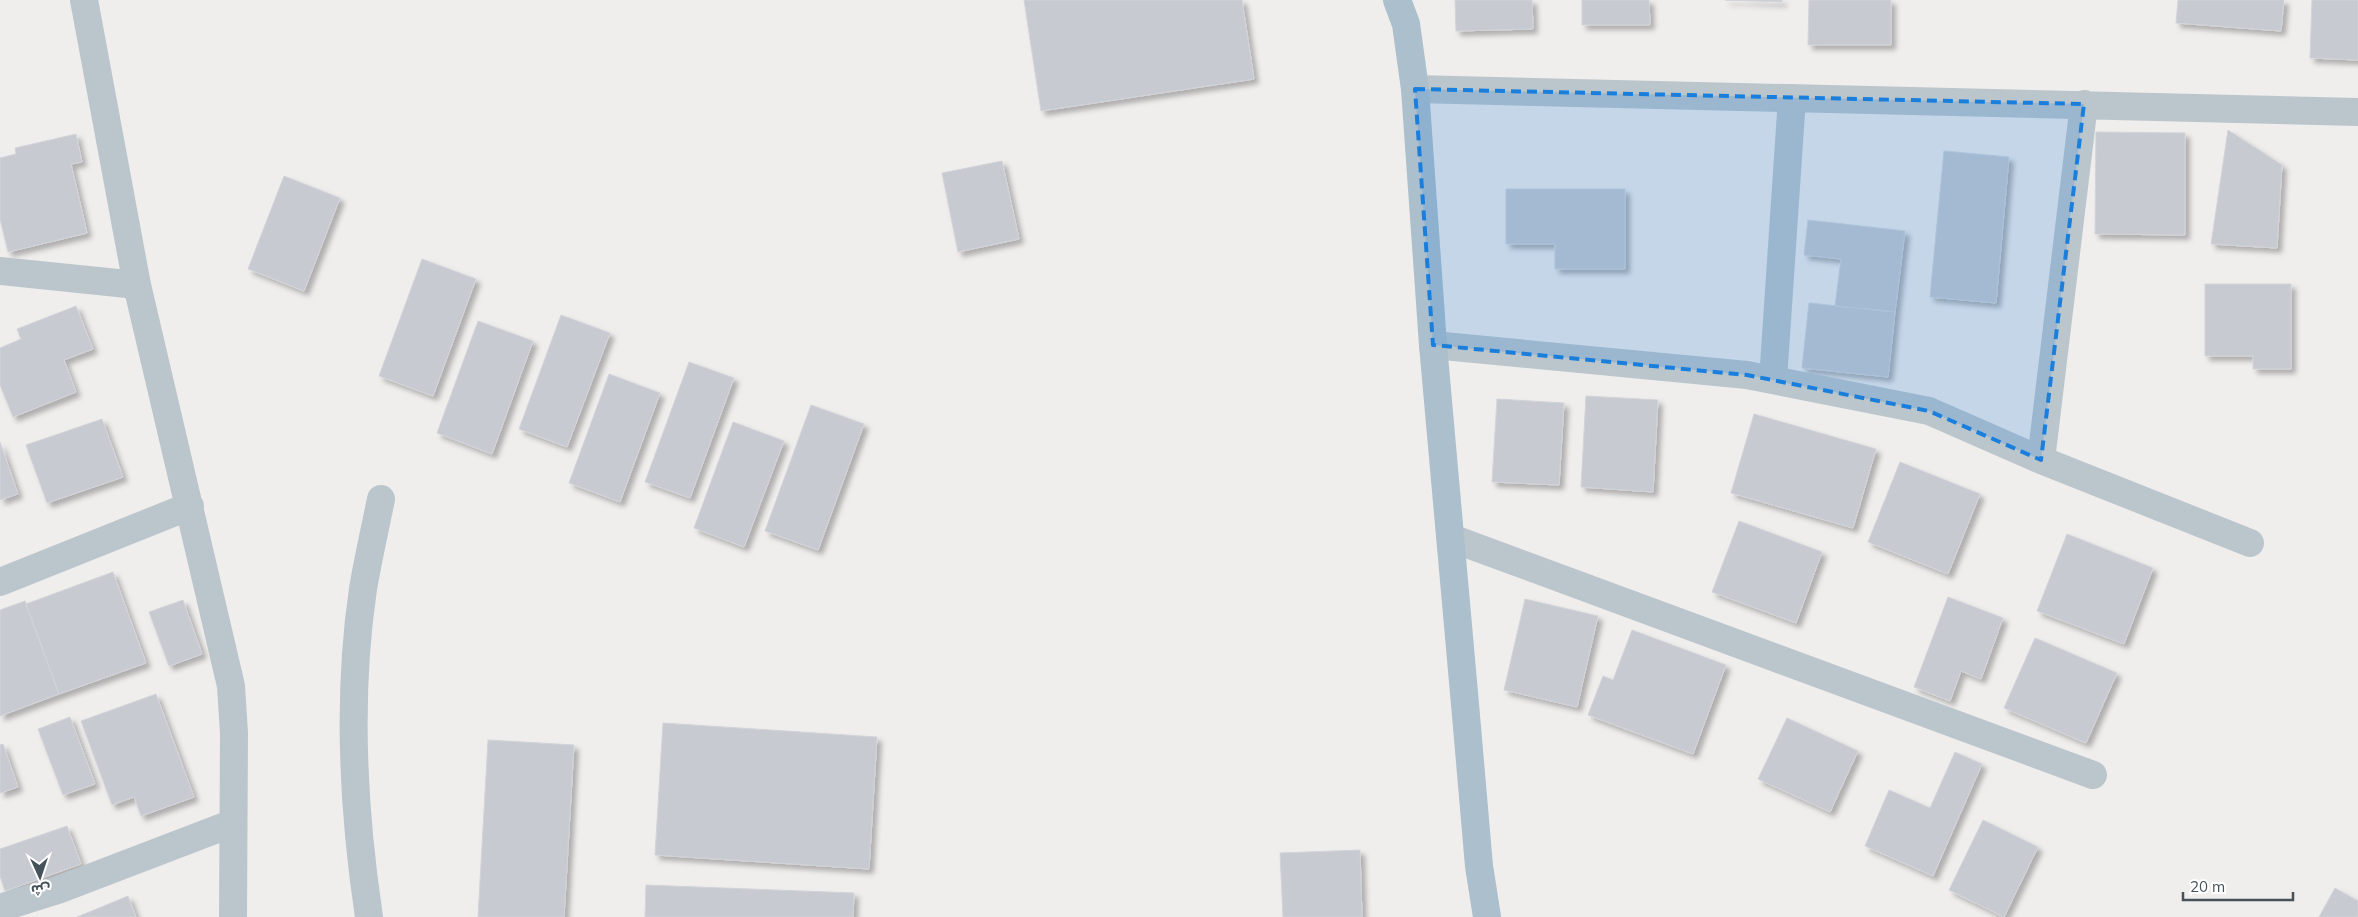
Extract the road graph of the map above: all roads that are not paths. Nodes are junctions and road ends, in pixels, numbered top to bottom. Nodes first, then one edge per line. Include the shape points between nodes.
1 (84, 0) edge
2 (1397, 0) edge
3 (1415, 89) junction
4 (1792, 98) junction
5 (2084, 104) junction
6 (2358, 112) edge
7 (0, 271) edge
8 (138, 285) junction
9 (1433, 345) junction
10 (1773, 380) junction
11 (2041, 460) junction
12 (381, 499) dead end
13 (190, 506) junction
14 (1451, 538) junction
15 (2250, 543) dead end
16 (0, 582) edge
17 (2093, 775) dead end
18 (233, 823) junction
19 (0, 908) edge
20 (234, 917) edge
21 (369, 917) edge
22 (1487, 917) edge

1 - 8 street
2 - 3 main road via 1406,24
3 - 4 street
3 - 9 main road
4 - 5 street
4 - 10 street
5 - 6 street
5 - 11 street
7 - 8 street
8 - 13 street
9 - 10 street
9 - 14 main road
10 - 11 street via 1929,411
11 - 15 street
12 - 21 street via 363,589 355,674 354,746 361,862
13 - 16 street
13 - 18 street via 231,686
14 - 17 street
14 - 22 main road via 1479,866
18 - 19 street via 58,890
18 - 20 street

